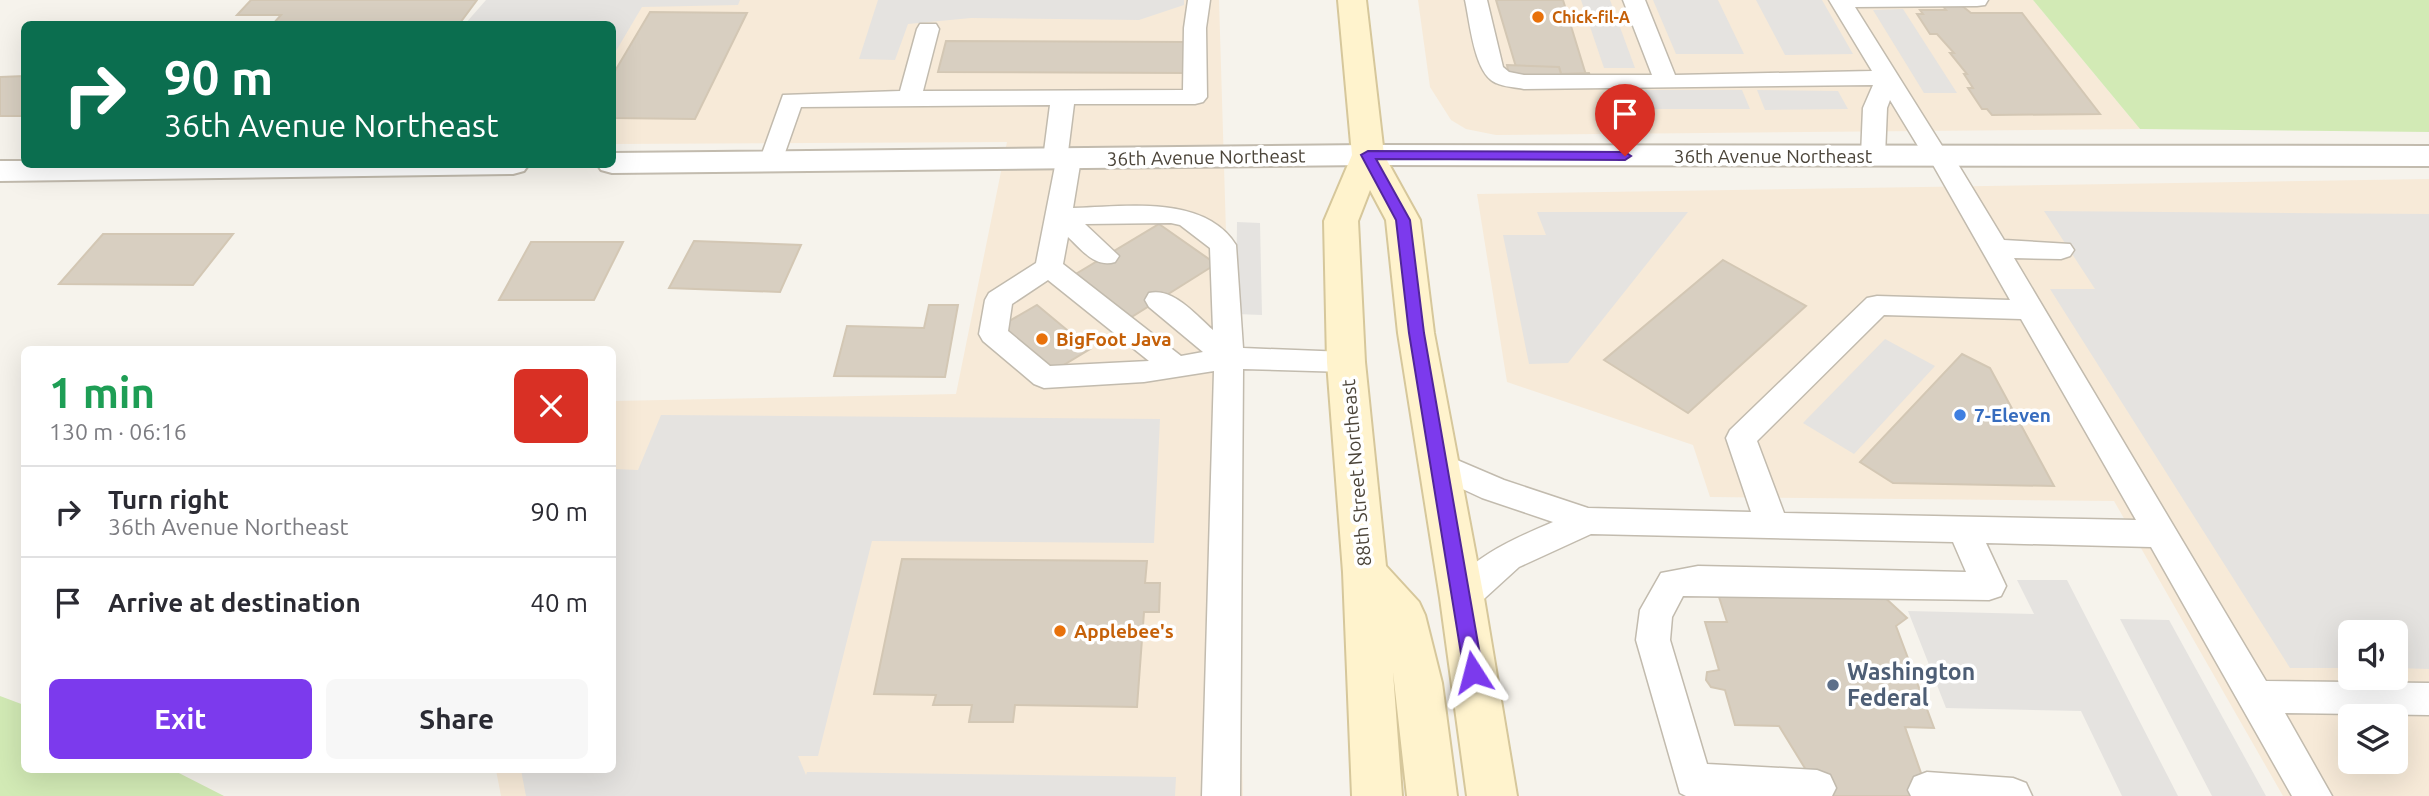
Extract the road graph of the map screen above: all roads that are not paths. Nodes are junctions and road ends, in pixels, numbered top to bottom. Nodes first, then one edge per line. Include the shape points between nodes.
1 (1199, 0) edge
2 (1352, 0) edge
3 (1476, 0) edge
4 (1634, 0) edge
5 (1977, 0) edge
6 (1841, 1) edge
7 (928, 29) dead end
8 (1887, 78) junction
9 (1666, 82) junction
10 (909, 98) junction
11 (1063, 98) junction
12 (1368, 155) junction
13 (1874, 156) junction
14 (1938, 156) junction
15 (2429, 156) edge
16 (1062, 159) junction
17 (771, 162) junction
18 (616, 163) edge
19 (55, 168) edge
20 (0, 171) edge
21 (1059, 216) junction
22 (1995, 249) junction
23 (2061, 250) dead end
24 (1106, 256) dead end
25 (1049, 267) junction
26 (1203, 272) dead end
27 (1225, 289) junction
28 (1159, 300) dead end
29 (2032, 310) junction
30 (1229, 358) junction
31 (1346, 362) junction
32 (1176, 367) junction
33 (1439, 465) junction
34 (1588, 521) junction
35 (1772, 525) junction
36 (1964, 530) junction
37 (2161, 534) junction
38 (1365, 572) junction
39 (1462, 598) junction
40 (2256, 696) junction
41 (2429, 699) edge
42 (1817, 788) dead end
43 (1927, 790) dead end
44 (1221, 796) edge
45 (1377, 796) edge
46 (1432, 796) edge
47 (1492, 796) edge
48 (2013, 796) edge
49 (2313, 796) edge

1 - 11 lane via 1195,97
2 - 12 main road, 88th Street Northeast
3 - 9 lane via 1492,69 1502,78
4 - 9 lane
5 - 6 lane
6 - 8 lane
7 - 10 lane
8 - 9 lane
8 - 13 lane via 1875,108
8 - 14 lane
10 - 11 lane
10 - 17 lane via 791,100
11 - 16 lane
12 - 13 street, 36th Avenue Northeast
12 - 16 street, 36th Avenue Northeast
12 - 31 main road, 88th Street Northeast via 1341,221
12 - 33 main road, 88th Street Northeast via 1403,220 1416,333
13 - 14 street, 36th Avenue Northeast
14 - 15 street, 36th Avenue Northeast
14 - 22 lane
16 - 17 street, 36th Avenue Northeast
16 - 21 lane
17 - 18 street, 36th Avenue Northeast
19 - 20 street
21 - 24 lane
21 - 25 lane
21 - 27 lane via 1140,223 1171,215 1189,219 1223,245
22 - 23 lane
22 - 29 lane
25 - 32 lane
25 - 32 lane via 999,300 993,334 1044,377
26 - 27 lane
27 - 30 lane
28 - 30 lane
29 - 35 lane via 1877,305 1741,438
29 - 37 lane
30 - 31 lane
30 - 32 lane
30 - 44 lane
31 - 38 main road, 88th Street Northeast
33 - 34 lane
33 - 39 main road, 88th Street Northeast
34 - 35 lane
34 - 39 lane via 1507,557
35 - 36 lane
36 - 37 lane
36 - 42 lane via 1989,586 1698,580 1673,583 1664,594 1653,619 1653,640 1693,781
37 - 40 lane
38 - 45 main road, 88th Street Northeast
38 - 46 main road via 1403,615 1419,683
39 - 47 main road, 88th Street Northeast
40 - 41 lane
40 - 49 lane
43 - 48 lane

